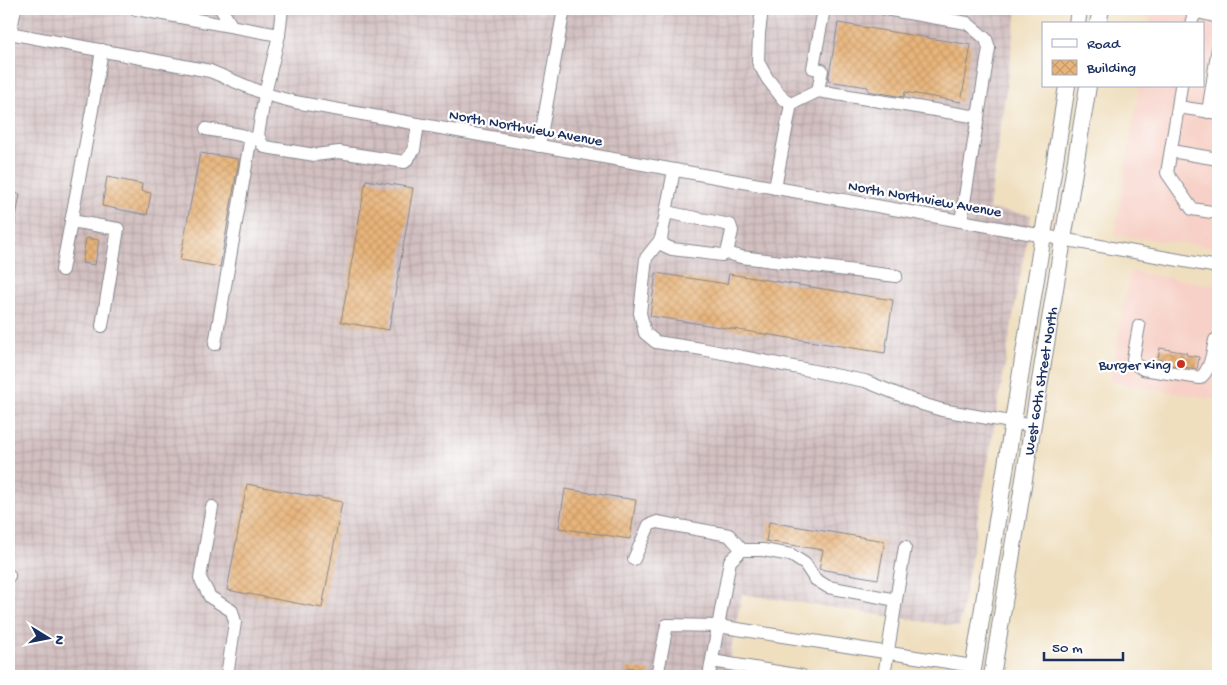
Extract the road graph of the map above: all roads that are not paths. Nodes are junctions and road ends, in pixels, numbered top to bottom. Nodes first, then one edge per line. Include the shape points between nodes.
1 (15, 9) edge
2 (136, 9) edge
3 (221, 9) edge
4 (282, 9) edge
5 (564, 9) edge
6 (762, 9) edge
7 (824, 9) edge
8 (885, 9) edge
9 (1079, 9) edge
10 (1101, 9) edge
11 (903, 10) edge
12 (930, 13) edge
13 (1218, 17) edge
14 (1077, 22) edge
15 (1098, 22) edge
16 (1192, 22) edge
17 (231, 25) junction
18 (9, 34) edge
19 (278, 35) junction
20 (1218, 48) edge
21 (102, 50) junction
22 (1067, 88) edge
23 (1088, 88) edge
24 (1181, 88) edge
25 (818, 91) junction
26 (265, 94) junction
27 (791, 104) junction
28 (1178, 107) junction
29 (1213, 113) edge
30 (978, 117) junction
31 (418, 124) junction
32 (206, 129) dead end
33 (255, 137) junction
34 (539, 146) junction
35 (1171, 151) junction
36 (1218, 159) edge
37 (674, 170) junction
38 (775, 188) junction
39 (666, 212) junction
40 (1218, 214) edge
41 (961, 220) junction
42 (71, 221) junction
43 (1042, 236) junction
44 (661, 239) junction
45 (1063, 240) junction
46 (727, 253) junction
47 (1218, 267) edge
48 (62, 270) dead end
49 (896, 276) dead end
50 (102, 326) dead end
51 (1139, 326) dead end
52 (1215, 340) dead end
53 (215, 344) dead end
54 (1012, 422) junction
55 (1033, 426) junction
56 (212, 507) dead end
57 (905, 547) dead end
58 (742, 550) junction
59 (634, 559) dead end
60 (896, 600) junction
61 (718, 626) junction
62 (888, 653) junction
63 (712, 662) junction
64 (972, 671) edge
65 (227, 676) edge
66 (657, 676) edge
67 (709, 676) edge
68 (802, 676) edge
69 (884, 676) edge
70 (992, 676) edge

1 - 18 street
2 - 17 street
3 - 17 street
4 - 19 street
5 - 34 street
6 - 27 street via 758,62 778,92
7 - 25 street via 813,68 822,70
8 - 11 street
9 - 14 main road
10 - 15 main road
11 - 12 street
12 - 30 street via 967,23 986,38 990,48
13 - 16 street via 1198,12
17 - 19 street
18 - 21 street, North Northview Avenue
19 - 26 street
20 - 29 street
21 - 26 street, North Northview Avenue via 210,71
21 - 42 street
22 - 43 main road, West 60th Street North
23 - 45 main road, West 60th Street North
24 - 28 street
25 - 27 street
25 - 30 street
26 - 31 street, North Northview Avenue
26 - 33 street
27 - 38 street
28 - 29 street
28 - 35 street
30 - 41 street
31 - 33 street via 414,150 405,162 339,152 315,155 266,147
31 - 34 street, North Northview Avenue
32 - 33 street
33 - 53 street via 250,142
34 - 37 street, North Northview Avenue
35 - 36 street
35 - 40 street via 1167,173 1192,210
37 - 38 street, North Northview Avenue
37 - 39 street
38 - 41 street, North Northview Avenue
39 - 44 street
39 - 46 street via 730,224 732,231
41 - 43 street, North Northview Avenue
42 - 48 street
42 - 50 street via 118,229
43 - 45 street, North Northview Avenue
43 - 54 main road, West 60th Street North
44 - 46 street via 663,245 672,249
44 - 54 street via 646,258 640,313 645,333 656,342 865,381 942,410
45 - 47 street, North Northview Avenue
45 - 55 main road, West 60th Street North
46 - 49 street
51 - 52 street via 1133,359 1143,369 1200,378 1210,363
54 - 55 street
54 - 64 main road, West 60th Street North
55 - 70 main road, West 60th Street North
56 - 65 street via 200,578 210,597 232,611 235,622
57 - 60 street
58 - 59 street via 729,535 657,522 649,525
58 - 60 street via 791,555 805,564 814,579 828,587
58 - 61 street via 730,561
60 - 62 street
61 - 62 street
61 - 63 street
61 - 66 street via 667,625
62 - 64 street
62 - 69 street
63 - 67 street
63 - 68 street

